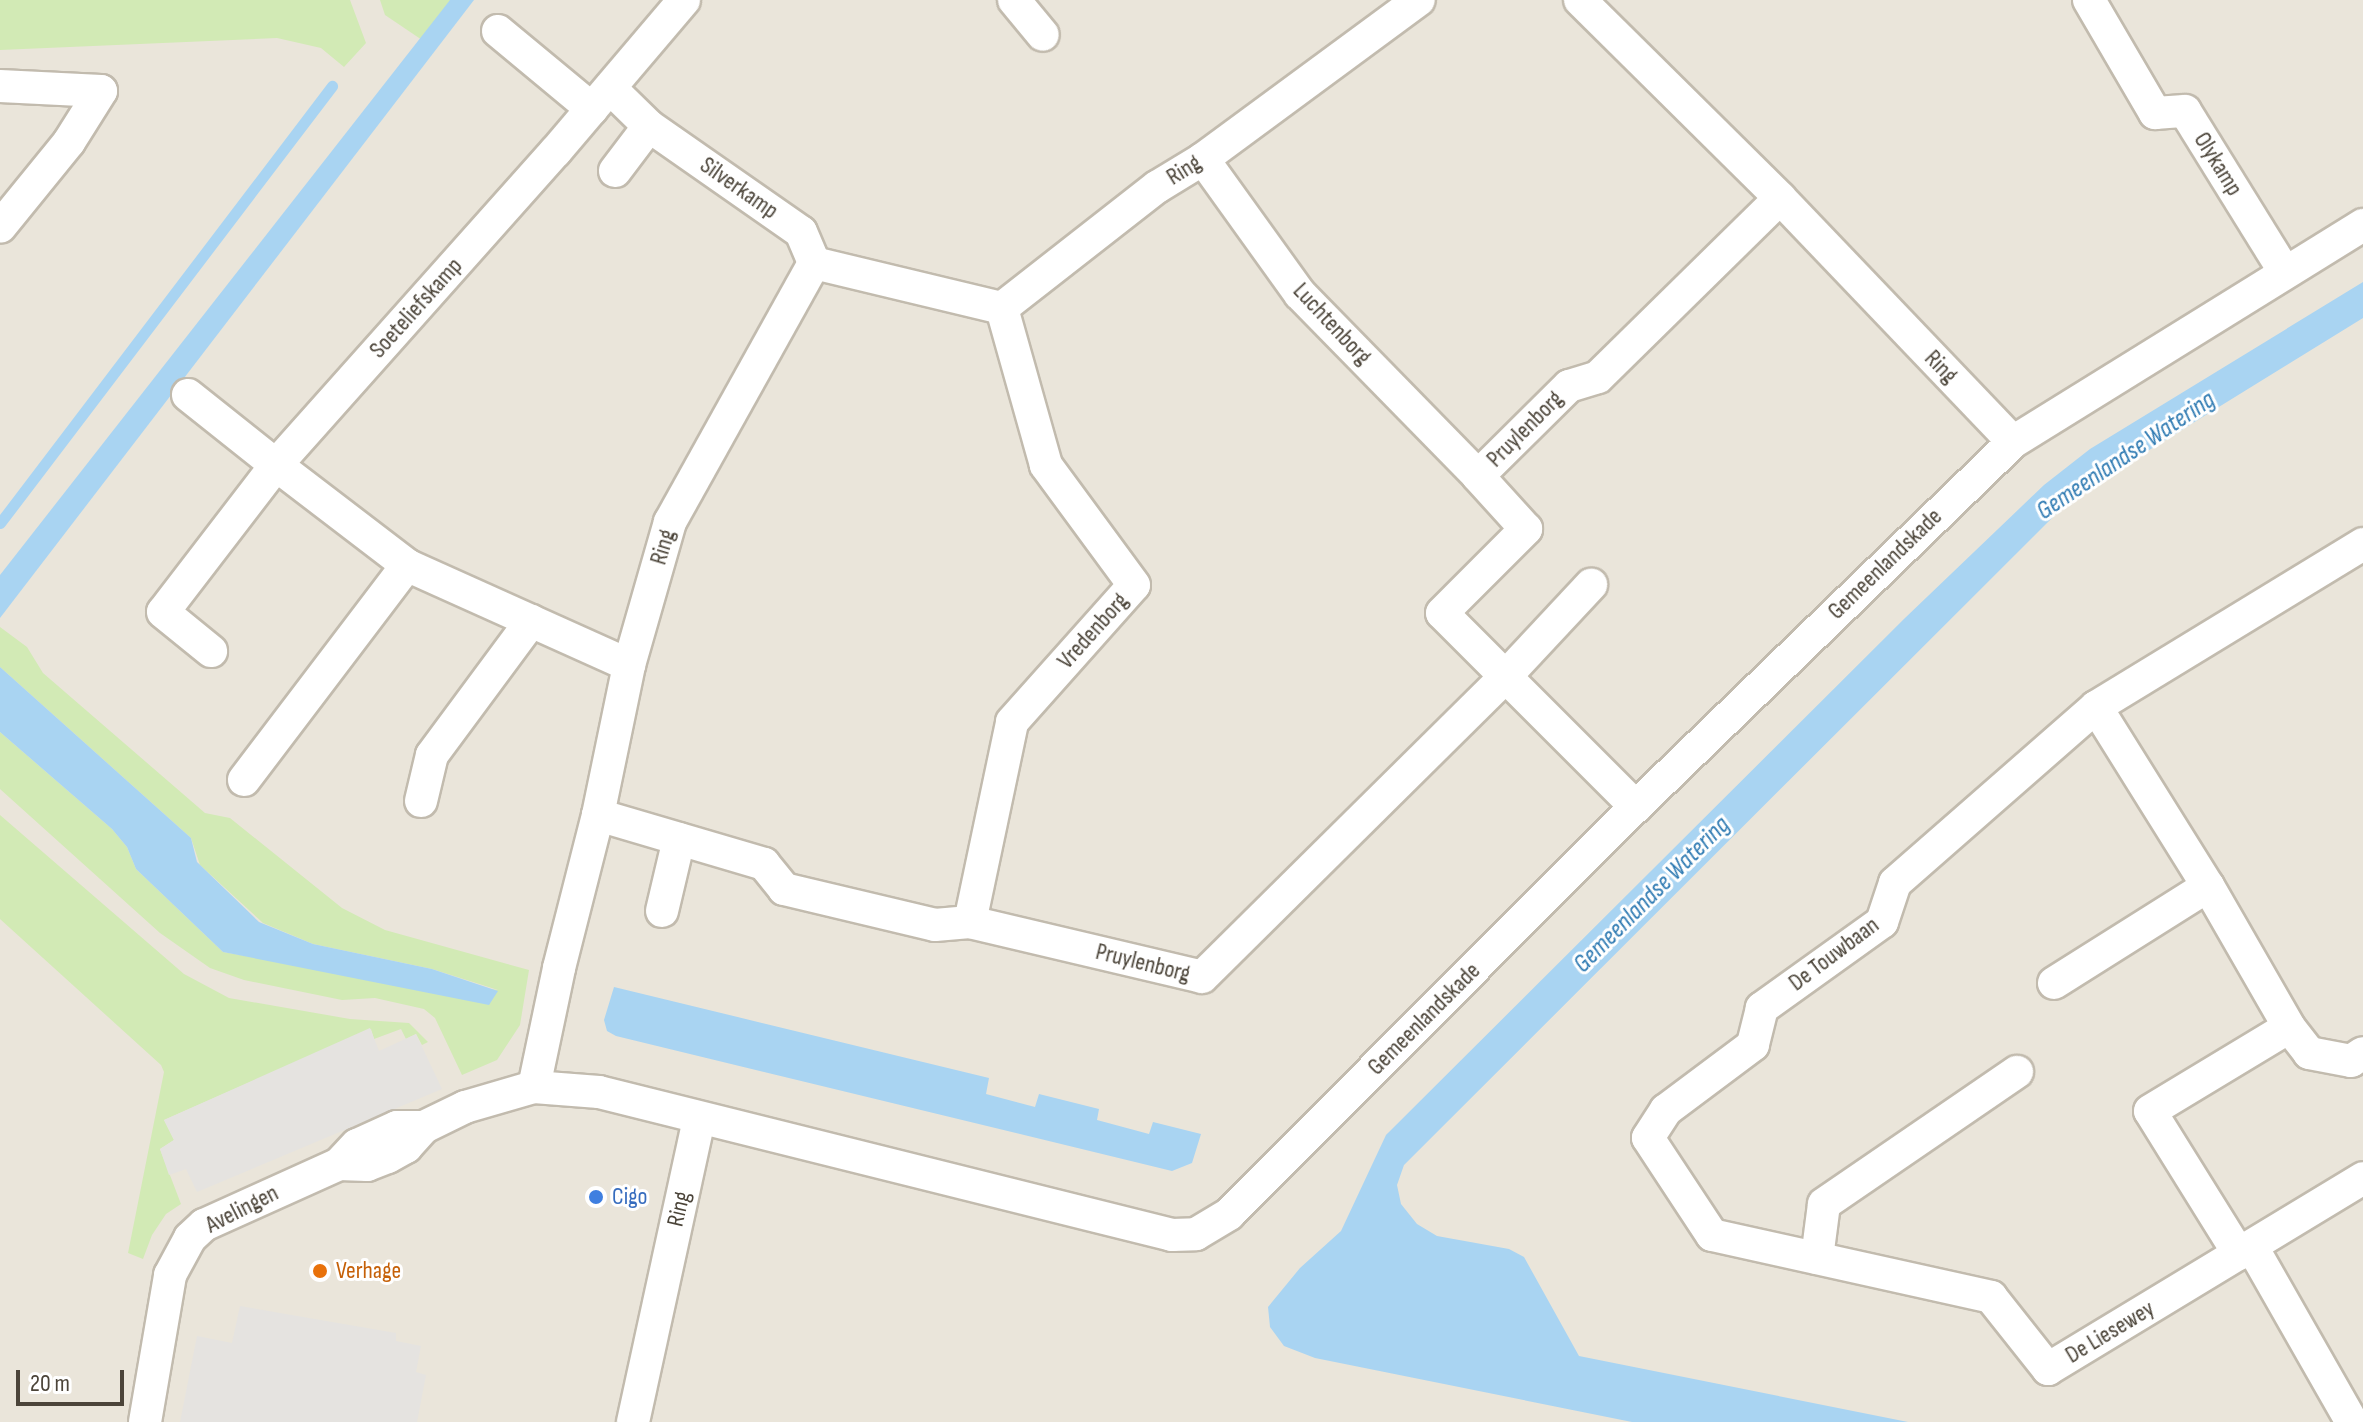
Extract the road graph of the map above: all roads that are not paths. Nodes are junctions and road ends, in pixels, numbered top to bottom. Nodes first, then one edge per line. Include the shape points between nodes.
1 (684, 0) edge
2 (1014, 0) edge
3 (1580, 0) edge
4 (2089, 0) edge
5 (1414, 1) edge
6 (498, 31) dead end
7 (1043, 35) dead end
8 (0, 86) edge
9 (601, 99) junction
10 (649, 126) junction
11 (1203, 159) junction
12 (615, 171) dead end
13 (1780, 198) junction
14 (2363, 225) edge
15 (0, 227) edge
16 (814, 263) junction
17 (2285, 272) junction
18 (1002, 308) junction
19 (188, 395) dead end
20 (2013, 442) junction
21 (276, 465) junction
22 (1478, 476) junction
23 (2363, 544) edge
24 (407, 565) junction
25 (1591, 585) dead end
26 (531, 621) junction
27 (211, 651) dead end
28 (629, 665) junction
29 (1506, 676) junction
30 (2096, 707) junction
31 (244, 780) dead end
32 (421, 801) dead end
33 (1636, 807) junction
34 (598, 815) junction
35 (679, 839) junction
36 (2208, 886) junction
37 (662, 911) dead end
38 (970, 922) junction
39 (2054, 983) dead end
40 (2289, 1027) junction
41 (2363, 1053) edge
42 (2017, 1072) dead end
43 (534, 1087) junction
44 (699, 1119) junction
45 (1648, 1138) joint
46 (2363, 1178) edge
47 (2245, 1251) junction
48 (1817, 1258) junction
49 (145, 1422) edge
50 (633, 1422) edge
51 (2352, 1422) edge

1 - 9 street
2 - 7 street
3 - 13 street, Ring
4 - 17 street, Olykamp via 2155,113 2185,111
5 - 11 street, Ring
6 - 9 street, Silverkamp
8 - 15 street via 101,91 69,142
9 - 10 street, Silverkamp
9 - 21 street, Soeteliefskamp
10 - 12 street
10 - 16 street, Silverkamp via 801,232
11 - 18 street, Ring via 1157,187
11 - 22 street, Luchtenborg via 1300,294
13 - 20 street, Ring
13 - 22 street, Pruylenborg via 1598,377 1569,386
14 - 17 street
16 - 18 street
16 - 28 street, Ring via 670,522
17 - 20 street
18 - 38 street, Vredenborg via 1046,465 1134,585 1012,722
19 - 21 street
20 - 33 street, Gemeenlandskade
21 - 24 street
21 - 27 street, Soeteliefskamp via 163,612
22 - 29 street, Pruylenborg via 1526,529 1442,613
23 - 30 street, De Touwbaan
24 - 26 street
24 - 31 street
25 - 29 street, Pruylenborg
26 - 28 street
26 - 32 street via 432,755
28 - 34 street, Ring
29 - 33 street, Pruylenborg
29 - 38 street, Pruylenborg via 1202,977
30 - 36 street
30 - 45 street, De Touwbaan via 1895,883 1882,922 1762,1008 1753,1045 1666,1110
33 - 44 street, Gemeenlandskade via 1229,1214 1196,1234 1172,1235
34 - 35 street, Pruylenborg
34 - 43 street, Ring
35 - 37 street
35 - 38 street, Pruylenborg via 764,864 784,889 935,925
36 - 39 street
36 - 40 street
40 - 41 street via 2309,1053 2351,1061
40 - 47 street via 2150,1111
42 - 48 street via 1824,1204
43 - 44 street via 599,1092
43 - 49 street, Avelingen via 465,1107 424,1127 388,1157 367,1165 339,1164 204,1225 190,1238 170,1275
44 - 50 street, Ring
45 - 48 street, De Liesewey via 1712,1235
46 - 47 street, De Liesewey
47 - 48 street, De Liesewey via 2048,1369 1991,1297
47 - 51 street

